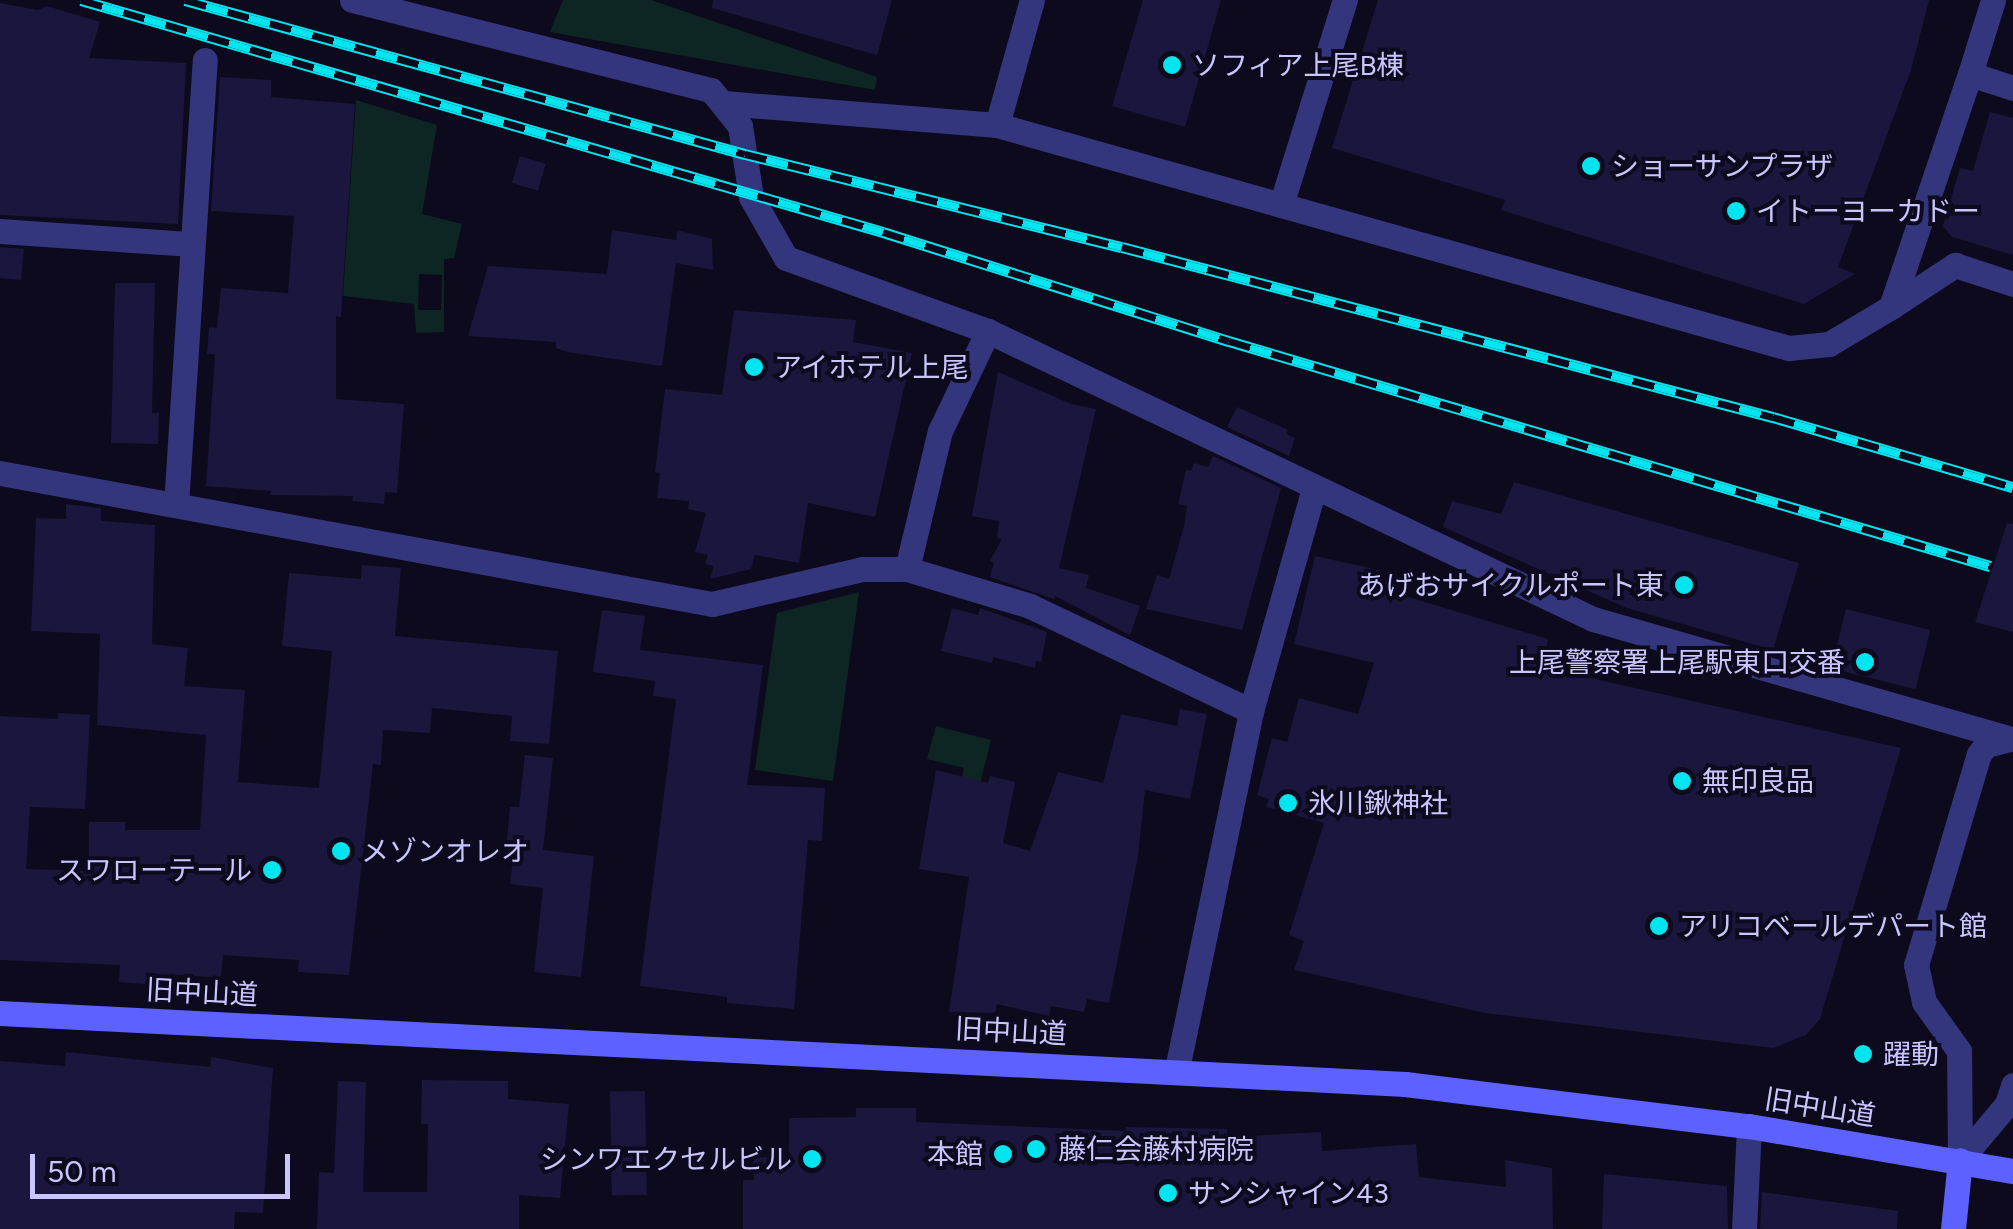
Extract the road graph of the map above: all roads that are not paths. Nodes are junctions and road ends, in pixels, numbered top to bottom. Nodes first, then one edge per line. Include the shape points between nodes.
1 (352, 0) edge
2 (1032, 0) edge
3 (1345, 0) edge
4 (1993, 0) edge
5 (205, 60) dead end
6 (1970, 74) junction
7 (2013, 88) edge
8 (724, 104) junction
9 (997, 124) junction
10 (1282, 205) junction
11 (0, 232) edge
12 (193, 244) junction
13 (2013, 284) edge
14 (1891, 307) junction
15 (988, 331) junction
16 (0, 473) edge
17 (1314, 488) junction
18 (176, 505) junction
19 (907, 569) junction
20 (1251, 711) junction
21 (2011, 738) edge
22 (0, 1013) edge
23 (1177, 1070) junction
24 (2013, 1085) edge
25 (1749, 1126) junction
26 (1960, 1160) junction
27 (2013, 1171) edge
28 (1744, 1229) edge
29 (1953, 1229) edge

1 - 8 street via 711,90
2 - 9 street
3 - 10 street
4 - 6 street
5 - 12 street
6 - 7 street
6 - 14 street
8 - 9 street
8 - 15 street via 740,126 751,197 786,258
9 - 10 street
10 - 14 street via 1789,348 1829,344
11 - 12 street
12 - 18 street
13 - 14 street via 1955,264
15 - 17 street
15 - 19 street via 940,432
16 - 18 street
17 - 20 street
17 - 21 street via 1593,619
18 - 19 street via 712,604 862,569
19 - 20 street via 1030,606
20 - 23 street
21 - 26 street via 1986,745 1980,754 1916,964 1924,1002 1959,1051
22 - 23 main road, 旧中山道
23 - 25 main road, 旧中山道 via 1404,1084
24 - 26 street via 2007,1104
25 - 26 main road, 旧中山道
25 - 28 street
26 - 27 main road, 旧中山道
26 - 29 main road

